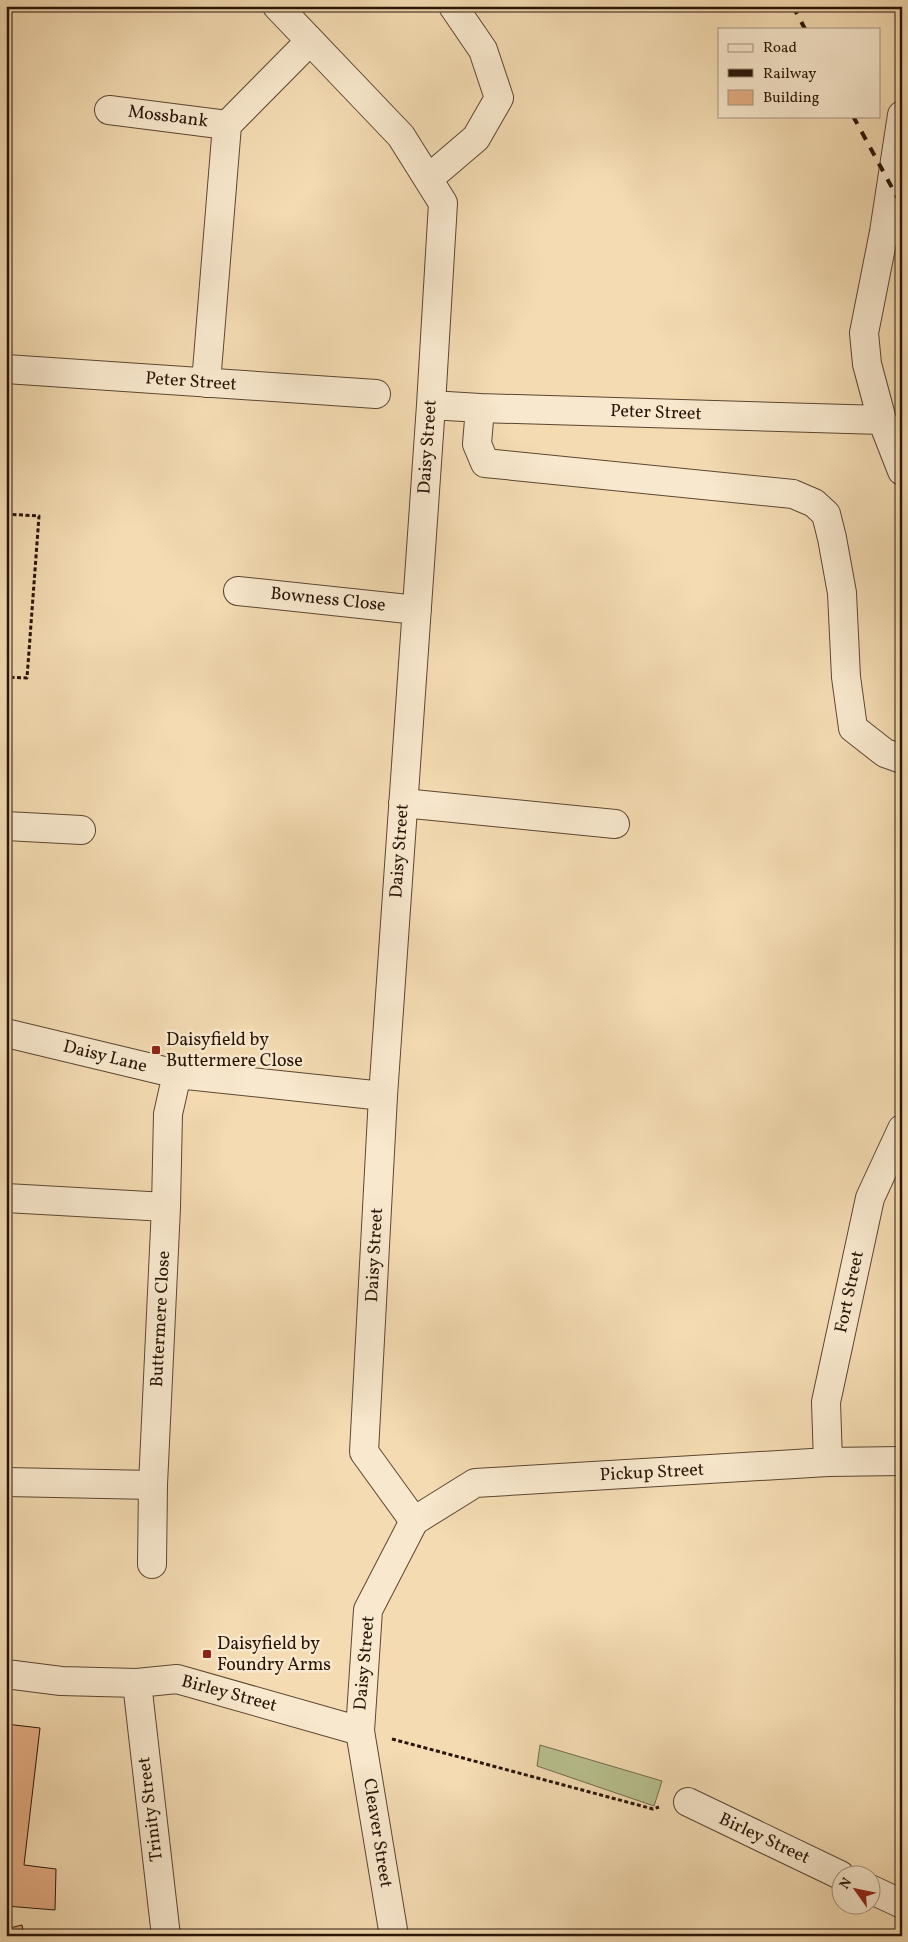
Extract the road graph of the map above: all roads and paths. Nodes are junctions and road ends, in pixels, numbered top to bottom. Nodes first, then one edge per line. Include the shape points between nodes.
1 (277, 6) edge
2 (452, 6) edge
3 (310, 41) junction
4 (109, 110) dead end
5 (902, 115) edge
6 (226, 124) junction
7 (428, 179) junction
8 (6, 369) edge
9 (206, 383) junction
10 (376, 394) dead end
11 (431, 405) junction
12 (480, 408) junction
13 (882, 420) junction
14 (902, 471) edge
15 (6, 514) edge
16 (238, 591) dead end
17 (417, 610) junction
18 (6, 677) edge
19 (902, 759) edge
20 (403, 803) junction
21 (615, 824) dead end
22 (6, 826) edge
23 (81, 830) dead end
24 (6, 1033) edge
25 (177, 1074) junction
26 (383, 1096) junction
27 (902, 1129) edge
28 (6, 1198) edge
29 (166, 1207) junction
30 (902, 1461) edge
31 (828, 1462) junction
32 (6, 1482) edge
33 (153, 1485) junction
34 (414, 1521) junction
35 (152, 1564) dead end
36 (6, 1674) edge
37 (137, 1682) junction
38 (360, 1731) junction
39 (688, 1802) joint
40 (830, 1870) edge
41 (880, 1894) edge
42 (902, 1904) edge
43 (166, 1936) edge
44 (394, 1936) edge

1 - 3 street, Daisy Street
2 - 7 street via 483,50 499,98 476,138
3 - 6 street
3 - 7 street, Daisy Street via 401,136
4 - 6 street, Mossbank
5 - 13 street via 864,333 867,364
6 - 9 street
7 - 11 street, Daisy Street via 443,204
8 - 9 street, Peter Street
9 - 10 street, Peter Street
11 - 12 street, Peter Street
11 - 17 street, Daisy Street
12 - 13 street, Peter Street
12 - 19 street via 477,444 485,463 793,494 814,504 826,514 842,593 846,678 854,728 885,753
13 - 14 street
15 - 18 path via 39,516 27,678
16 - 17 street, Bowness Close
17 - 20 street, Daisy Street
20 - 21 street
20 - 26 street, Daisy Street
22 - 23 street
24 - 25 street, Daisy Lane
25 - 26 street, Daisy Lane
25 - 29 street, Buttermere Close via 168,1114
26 - 34 street, Daisy Street via 364,1452
27 - 31 street, Fort Street via 870,1198 826,1402
28 - 29 street
29 - 33 street, Buttermere Close
30 - 31 street, Pickup Street
31 - 34 street, Pickup Street via 475,1483
32 - 33 street
33 - 35 street, Buttermere Close
34 - 38 street, Daisy Street via 368,1610
36 - 37 street, Birley Street via 61,1681
37 - 38 street, Birley Street via 177,1679
37 - 43 street, Trinity Street
38 - 39 path via 653,1809
38 - 44 street, Cleaver Street
39 - 40 street, Birley Street
41 - 42 street

